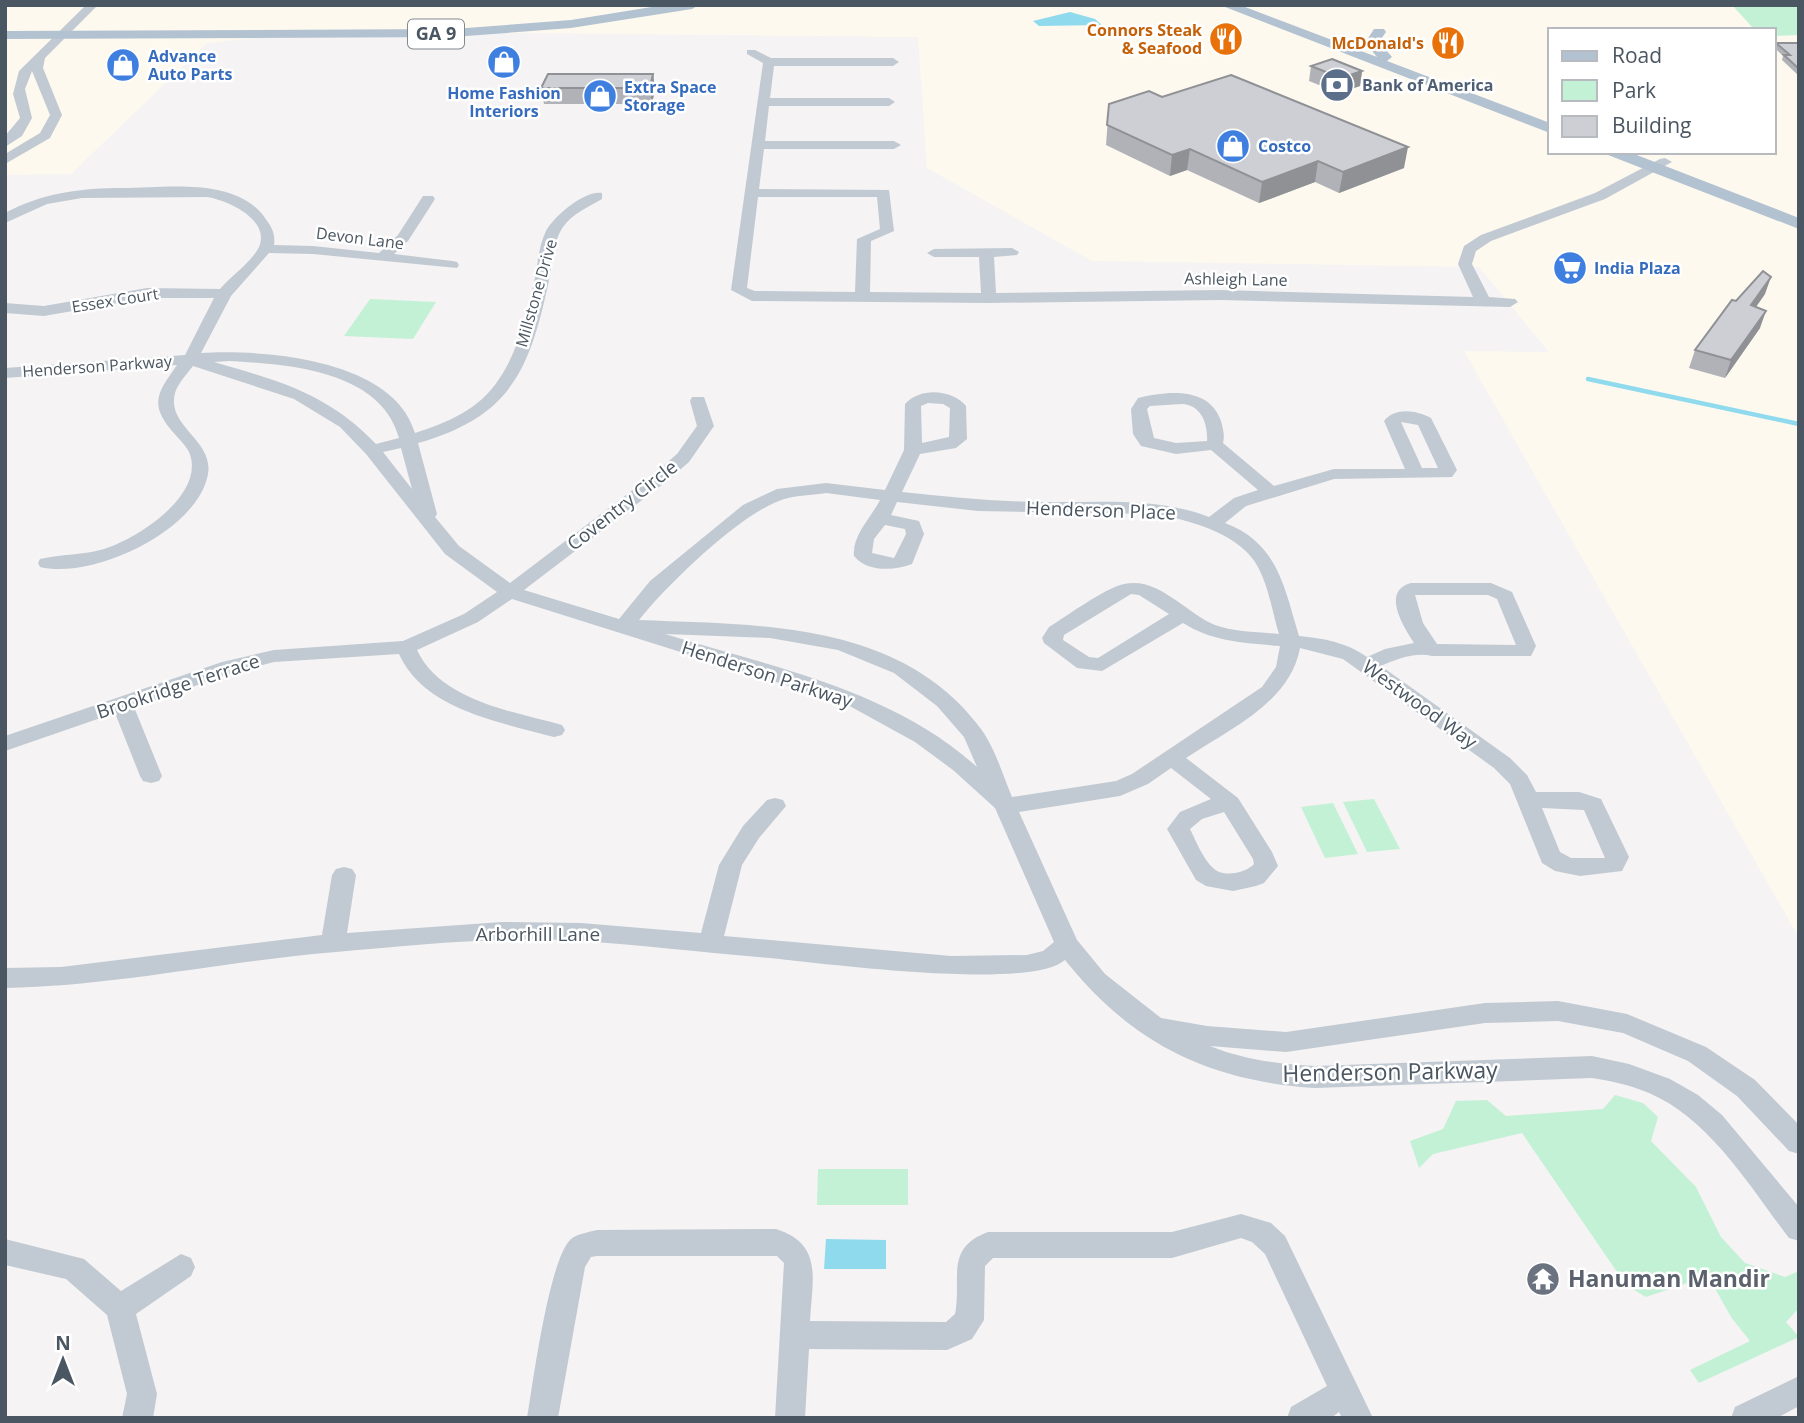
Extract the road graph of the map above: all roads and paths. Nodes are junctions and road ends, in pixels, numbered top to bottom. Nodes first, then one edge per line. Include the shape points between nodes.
1 (665, 5) edge
2 (692, 5) edge
3 (1227, 5) edge
4 (1248, 5) edge
5 (88, 10) edge
6 (21, 31) junction
7 (1379, 32) dead end
8 (5, 33) edge
9 (64, 33) junction
10 (178, 35) junction
11 (198, 41) dead end
12 (751, 51) dead end
13 (40, 55) junction
14 (1385, 57) junction
15 (769, 62) junction
16 (893, 62) dead end
17 (764, 102) junction
18 (889, 102) dead end
19 (1548, 118) edge
20 (1548, 127) edge
21 (5, 143) edge
22 (758, 145) junction
23 (894, 145) dead end
24 (1621, 154) edge
25 (1642, 154) edge
26 (5, 160) edge
27 (1660, 165) junction
28 (168, 192) junction
29 (752, 194) junction
30 (257, 195) dead end
31 (597, 196) dead end
32 (428, 199) dead end
33 (242, 202) junction
34 (1799, 210) edge
35 (154, 211) dead end
36 (5, 219) edge
37 (1799, 223) edge
38 (264, 249) junction
39 (986, 252) junction
40 (1012, 252) dead end
41 (934, 253) dead end
42 (382, 258) junction
43 (452, 265) dead end
44 (224, 294) junction
45 (862, 297) junction
46 (989, 298) junction
47 (1483, 301) junction
48 (1510, 302) dead end
49 (5, 308) edge
50 (188, 360) junction
51 (5, 373) edge
52 (698, 401) dead end
53 (408, 441) junction
54 (1214, 444) junction
55 (372, 450) junction
56 (913, 450) dead end
57 (1416, 474) dead end
58 (1271, 492) junction
59 (891, 496) junction
60 (429, 519) junction
61 (880, 519) dead end
62 (1213, 523) junction
63 (47, 563) dead end
64 (510, 592) junction
65 (1183, 614) junction
66 (624, 626) junction
67 (1291, 641) junction
68 (406, 647) junction
69 (1427, 647) junction
70 (1367, 665) junction
71 (122, 704) junction
72 (554, 730) dead end
73 (5, 744) edge
74 (1172, 758) junction
75 (151, 776) dead end
76 (1528, 800) dead end
77 (1230, 803) dead end
78 (775, 806) dead end
79 (1006, 806) junction
80 (344, 875) dead end
81 (333, 943) junction
82 (710, 944) junction
83 (1067, 945) junction
84 (5, 978) edge
85 (1136, 1015) junction
86 (1799, 1143) edge
87 (1799, 1230) edge
88 (5, 1252) edge
89 (181, 1266) dead end
90 (120, 1308) junction
91 (794, 1335) junction
92 (1799, 1390) edge
93 (1351, 1405) edge
94 (137, 1418) edge
95 (542, 1418) edge
96 (790, 1418) edge
97 (1302, 1418) edge
98 (1746, 1418) edge

1 - 9 main road, GA 9 via 574,19 447,29
2 - 10 main road, GA 9 via 585,22 475,32
3 - 20 main road
4 - 14 main road
5 - 6 main road
5 - 9 street
6 - 8 main road, GA 9
6 - 9 main road, GA 9
7 - 14 main road via 1372,43
8 - 9 main road, GA 9
9 - 10 main road, GA 9
9 - 13 street
10 - 11 main road
12 - 15 street
13 - 21 street via 18,84 26,118
13 - 26 street via 37,68 56,115 45,135
14 - 19 main road
15 - 16 street
15 - 17 street, Ashleigh Lane
17 - 18 street
17 - 22 street, Ashleigh Lane
22 - 23 street
22 - 29 street, Ashleigh Lane
24 - 27 main road
25 - 27 main road
27 - 34 main road
27 - 37 main road
27 - 47 street via 1600,196 1469,249 1465,264
28 - 33 street via 213,194
28 - 35 street
28 - 36 street via 74,194 36,203
29 - 45 street, Ashleigh Lane via 739,290 752,296
29 - 45 street via 884,193 887,231 864,239
30 - 33 street
31 - 53 street, Millstone Drive via 577,207 555,229 522,348 497,395 438,432
32 - 42 street via 403,238
33 - 38 street via 266,229
38 - 42 street, Devon Lane
38 - 44 street
39 - 40 street
39 - 41 street
39 - 46 street
42 - 43 street, Devon Lane
44 - 49 street, Essex Court via 147,293 75,307
44 - 50 street
45 - 46 street, Ashleigh Lane
46 - 47 street, Ashleigh Lane via 1220,295
47 - 48 street, Ashleigh Lane
50 - 51 street, Henderson Parkway
50 - 53 street, Henderson Parkway via 229,356 277,359 356,381 386,400 404,425
50 - 55 street, Henderson Parkway via 300,395 346,423
50 - 63 street via 167,393 166,409 200,460 200,478 188,497 175,514 121,550 80,561
52 - 64 street, Coventry Circle via 706,426 682,458
53 - 55 street, Millstone Drive
53 - 60 street, Henderson Parkway
54 - 54 street via 1192,448 1148,444 1143,438 1140,404 1153,400 1206,404 1217,439
54 - 58 street
55 - 60 street, Henderson Parkway
56 - 59 street
57 - 58 street via 1334,474
58 - 62 street via 1240,502
59 - 61 street
59 - 62 street, Henderson Place via 978,506 1155,509
59 - 66 street, Henderson Place via 826,488 765,500 657,586
60 - 64 street, Henderson Parkway via 452,550
62 - 67 street, Henderson Place via 1243,539 1264,560
64 - 66 street, Henderson Parkway
64 - 68 street, Brookridge Terrace via 471,618
65 - 65 street, Westwood Way via 1102,665 1084,663 1052,638 1056,631 1126,589 1146,590
65 - 67 street, Westwood Way via 1222,634
66 - 79 street, Henderson Parkway via 853,699 923,737
66 - 79 street, Henderson Parkway via 770,632 843,645 901,668 944,701 973,734
67 - 70 street, Westwood Way via 1332,647
67 - 74 street via 1286,668 1269,692
68 - 71 street, Brookridge Terrace via 274,656
68 - 72 street via 419,672 460,699
69 - 69 street via 1404,596 1411,589 1501,592 1526,646 1518,653
69 - 70 street via 1392,653
70 - 76 street, Westwood Way via 1502,763 1519,780
71 - 73 street, Brookridge Terrace
71 - 75 street
74 - 77 street
74 - 79 street via 1120,788
78 - 82 street via 751,832 731,865
79 - 83 street, Henderson Parkway
80 - 81 street
81 - 82 street, Arborhill Lane via 502,931 581,932
81 - 84 street, Arborhill Lane via 61,977
82 - 83 street, Arborhill Lane via 986,966 1050,959
83 - 85 street, Henderson Parkway via 1096,981
85 - 86 street via 1207,1036 1286,1042 1485,1013 1558,1010 1627,1024 1697,1054 1746,1088
85 - 87 street, Henderson Parkway via 1188,1049 1270,1074 1315,1077 1592,1067 1651,1079 1684,1097 1712,1121
88 - 90 street via 74,1268
89 - 90 street
90 - 94 street via 142,1394
91 - 93 street via 960,1333 971,1315 970,1261 988,1245 1172,1245 1241,1226 1261,1232 1275,1245
91 - 95 street via 798,1262 785,1244 597,1243 582,1247 571,1263
91 - 96 street
92 - 98 street
93 - 97 street

